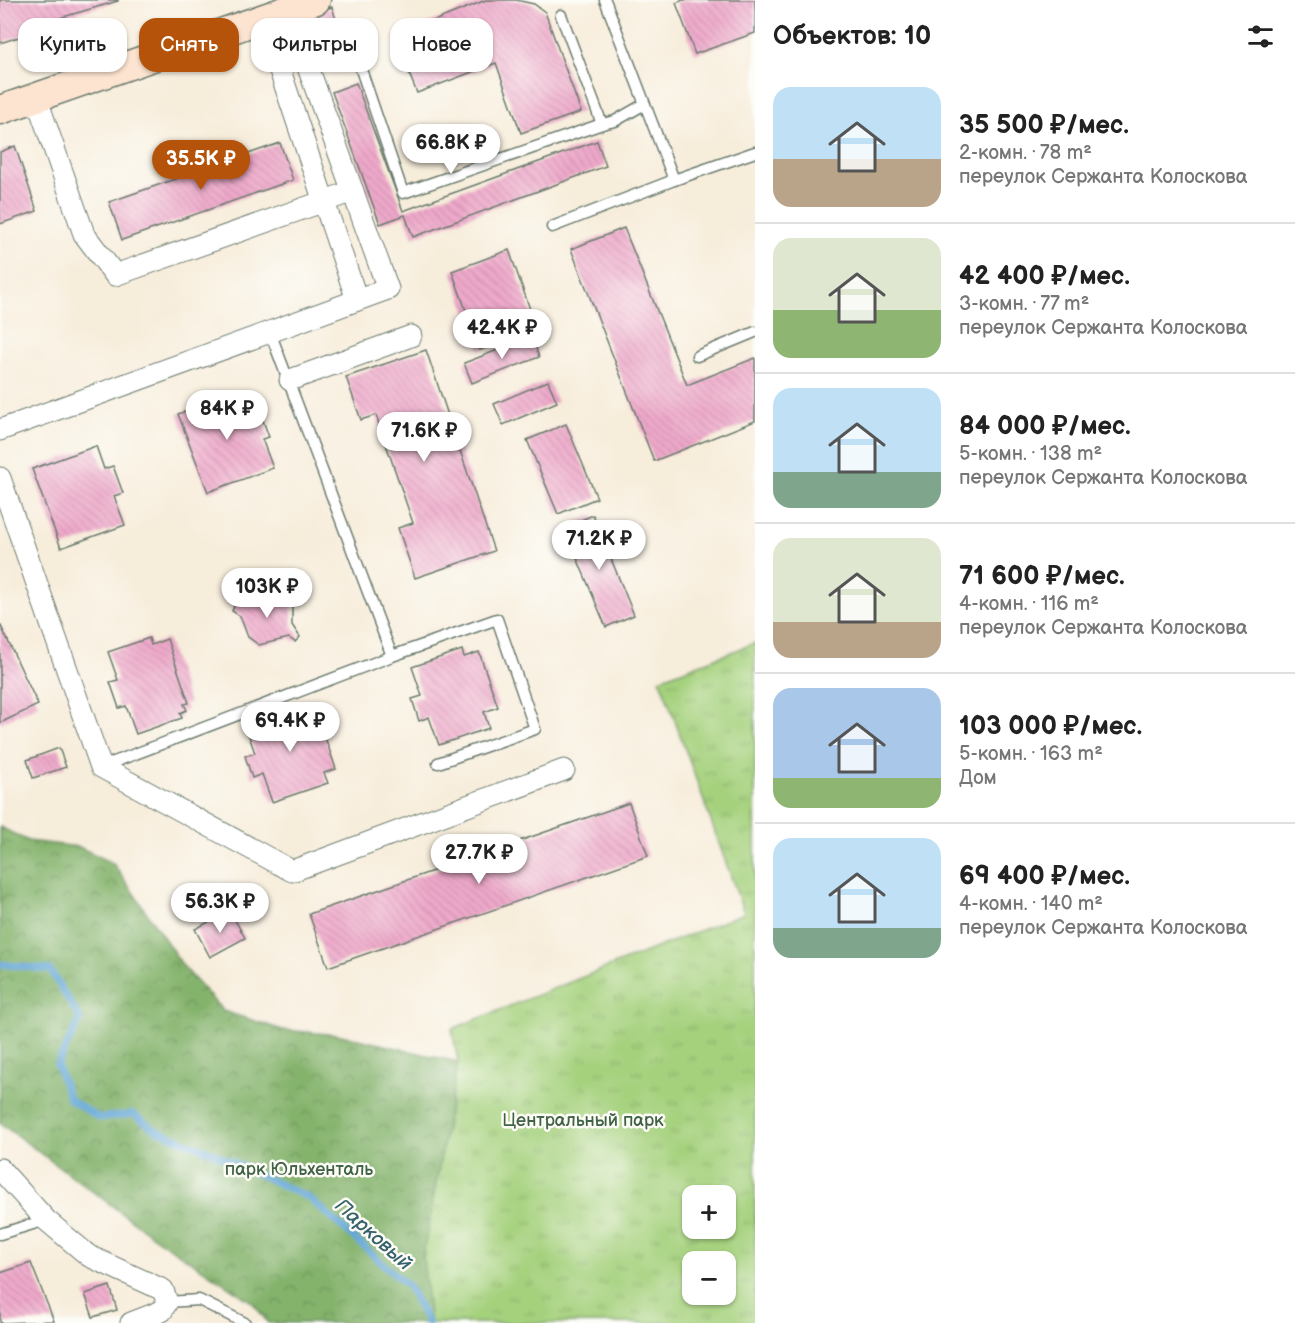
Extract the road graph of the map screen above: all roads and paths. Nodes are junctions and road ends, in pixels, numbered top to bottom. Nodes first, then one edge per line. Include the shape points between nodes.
1 (315, 0) edge
2 (605, 0) edge
3 (271, 10) edge
4 (561, 15) dead end
5 (362, 72) edge
6 (36, 97) junction
7 (644, 105) junction
8 (0, 110) edge
9 (602, 124) junction
10 (755, 152) edge
11 (674, 180) junction
12 (353, 191) junction
13 (323, 202) junction
14 (552, 227) dead end
15 (357, 300) junction
16 (270, 332) junction
17 (755, 332) edge
18 (411, 336) dead end
19 (697, 356) dead end
20 (290, 380) junction
21 (0, 430) edge
22 (0, 478) edge
23 (392, 656) junction
24 (438, 763) dead end
25 (101, 767) junction
26 (564, 770) dead end
27 (0, 1169) edge
28 (46, 1220) junction
29 (0, 1234) edge
30 (167, 1302) junction
31 (131, 1323) edge
32 (245, 1323) edge

1 - 3 main road
2 - 7 lane
3 - 6 main road
3 - 12 street
3 - 13 street
4 - 9 lane
5 - 9 lane via 403,194
6 - 8 main road
6 - 13 street via 84,234 115,275
7 - 9 lane via 615,122
7 - 11 lane
10 - 11 lane
11 - 14 lane
12 - 13 street
12 - 15 street via 388,289
13 - 15 street
15 - 16 street
16 - 20 lane
16 - 21 street
17 - 19 lane
18 - 20 street
20 - 23 lane
22 - 25 street
23 - 24 lane via 497,620 536,729
23 - 25 lane
25 - 26 street via 292,871
27 - 28 street
28 - 29 lane
28 - 30 street via 89,1256 163,1290
30 - 31 street via 162,1311
30 - 32 lane via 199,1300

